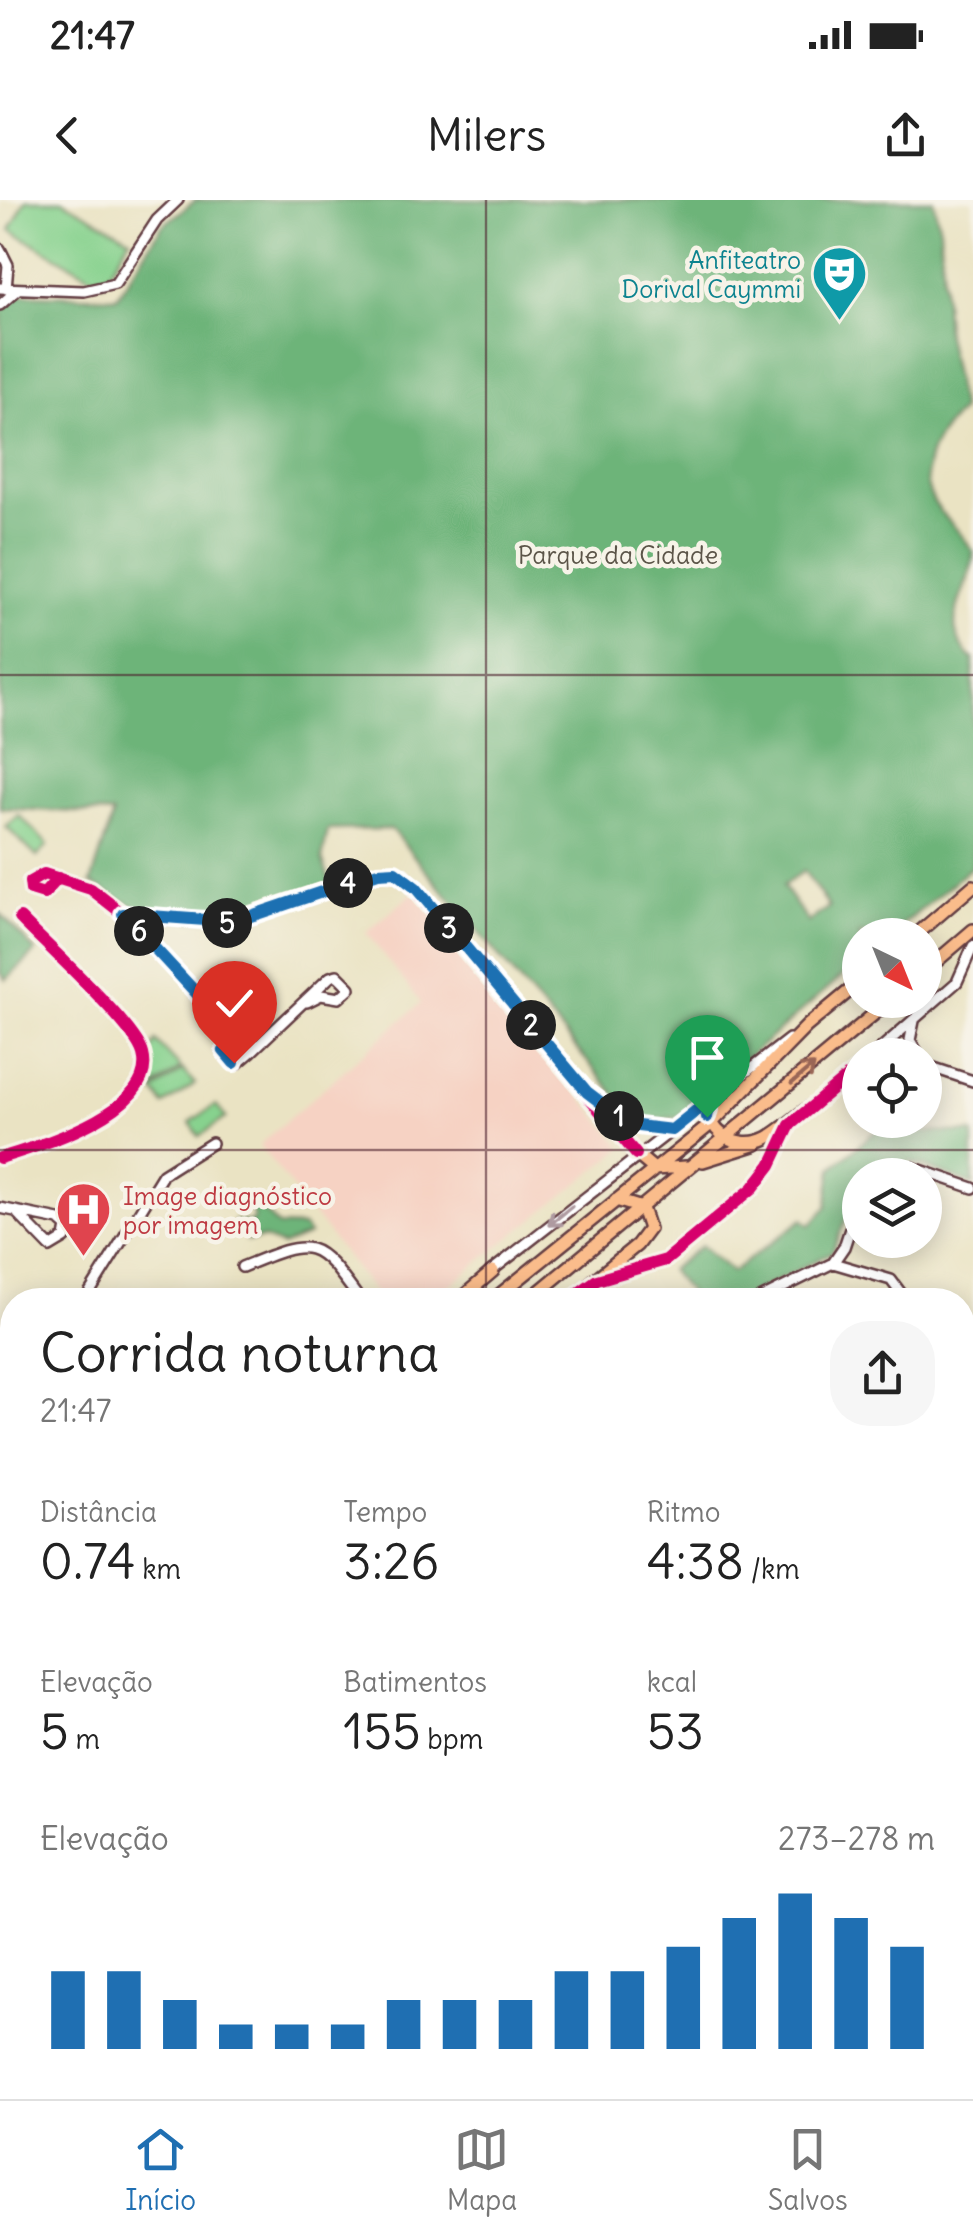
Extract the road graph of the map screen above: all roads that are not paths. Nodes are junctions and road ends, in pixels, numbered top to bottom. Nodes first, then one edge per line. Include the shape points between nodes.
1 (178, 200) edge
2 (0, 249) edge
3 (8, 289) edge
4 (0, 306) edge
5 (58, 878) dead end
6 (973, 886) edge
7 (123, 914) junction
8 (20, 918) dead end
9 (936, 918) edge
10 (973, 930) edge
11 (973, 946) edge
12 (942, 956) edge
13 (842, 997) edge
14 (306, 1002) dead end
15 (869, 1018) edge
16 (914, 1022) junction
17 (807, 1026) junction
18 (237, 1037) junction
19 (894, 1038) edge
20 (910, 1038) edge
21 (251, 1052) junction
22 (942, 1069) edge
23 (842, 1081) edge
24 (973, 1081) edge
25 (587, 1092) junction
26 (712, 1098) junction
27 (814, 1104) junction
28 (711, 1124) junction
29 (672, 1130) junction
30 (728, 1136) junction
31 (766, 1139) junction
32 (212, 1143) dead end
33 (636, 1154) junction
34 (0, 1158) edge
35 (695, 1164) junction
36 (654, 1169) junction
37 (942, 1178) edge
38 (973, 1188) edge
39 (616, 1200) junction
40 (0, 1208) edge
41 (642, 1208) junction
42 (18, 1214) junction
43 (842, 1249) edge
44 (847, 1258) edge
45 (832, 1263) junction
46 (849, 1265) junction
47 (242, 1267) dead end
48 (493, 1271) joint
49 (589, 1284) junction
50 (92, 1288) edge
51 (351, 1288) edge
52 (471, 1288) edge
53 (508, 1288) edge
54 (544, 1288) edge
55 (584, 1288) edge
56 (782, 1288) edge
57 (897, 1288) edge

1 - 3 street via 156,220 115,284 84,291
2 - 3 street
3 - 4 street
5 - 7 street via 91,890
6 - 9 main road
7 - 18 street
7 - 25 street via 233,922 395,872 416,888
8 - 34 street via 133,1036 144,1066 138,1088 114,1108 60,1138
10 - 12 main road
11 - 16 street via 957,982
13 - 17 main road
14 - 21 street
30 -> 15 main road
16 - 19 street
16 - 20 street
17 - 26 street
17 - 28 main road
18 - 21 street
18 - 21 street via 224,1051 234,1063
22 - 24 street
23 - 27 street
25 - 29 street via 638,1126
25 - 33 street
26 - 28 main road
26 - 29 street
27 - 31 main road
27 - 49 street via 790,1126 760,1181 666,1260
28 - 30 main road
28 - 36 main road
29 - 33 street
30 - 31 main road
30 - 35 main road
31 - 35 main road
32 - 50 street via 163,1174
33 - 36 main road
33 -> 48 street
35 - 36 main road
35 - 41 main road
36 - 39 main road
37 - 38 street
39 - 41 main road
39 - 53 main road
40 - 42 street
41 - 49 main road via 650,1224 643,1239
41 - 54 main road
42 - 42 street via 50,1248 66,1238 60,1220
43 - 45 street
44 - 46 street
45 - 46 street
45 - 56 street
46 - 57 street
47 - 51 street via 290,1249 314,1248
48 - 52 main road
49 - 55 street

